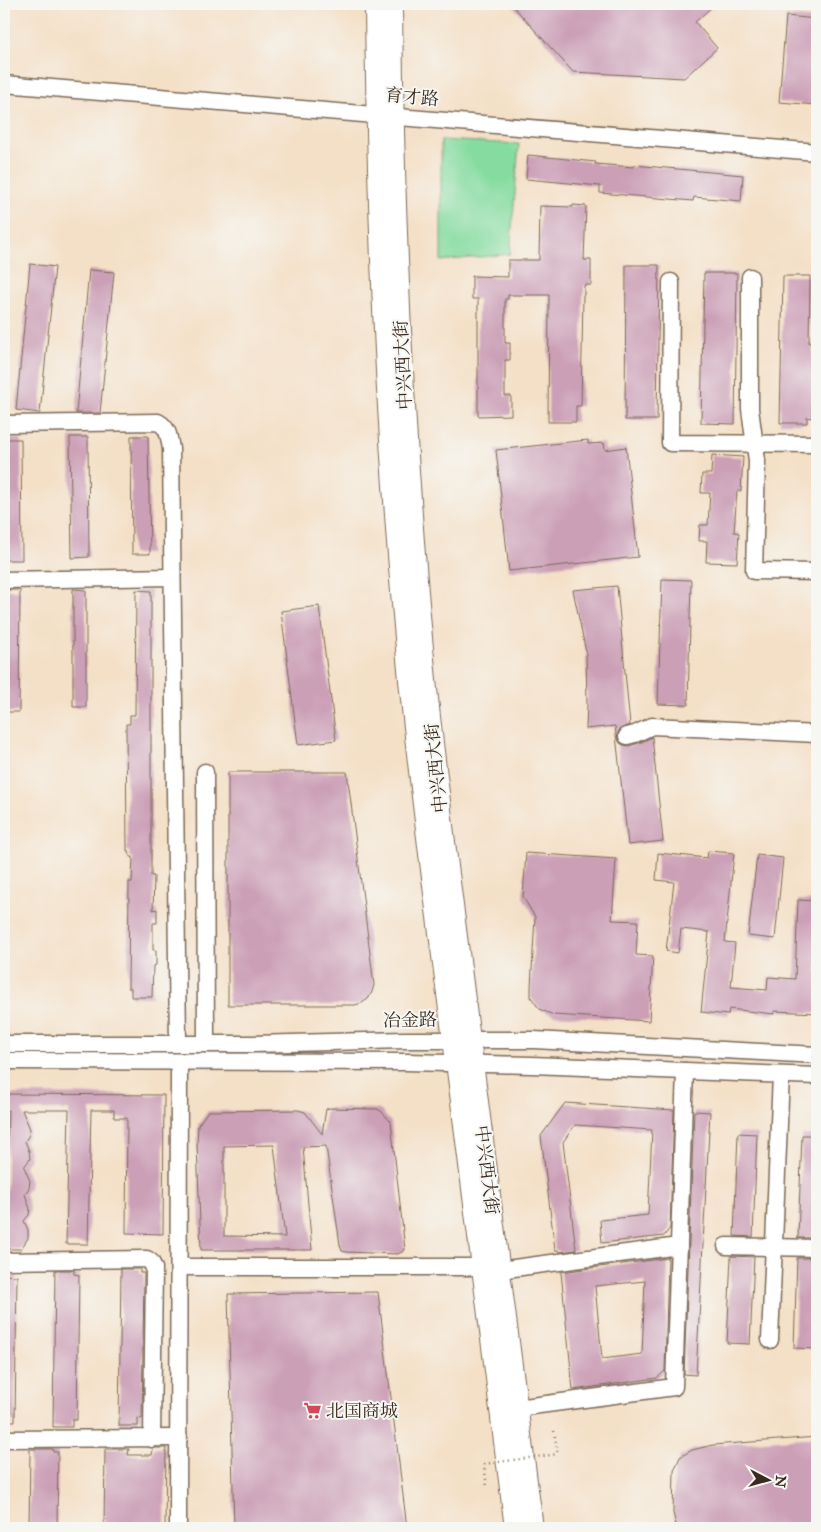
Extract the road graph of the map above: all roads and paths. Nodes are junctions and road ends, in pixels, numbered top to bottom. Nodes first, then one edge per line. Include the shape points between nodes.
1 (375, 4) edge
2 (392, 4) edge
3 (4, 84) edge
4 (385, 115) junction
5 (817, 152) edge
6 (750, 277) dead end
7 (671, 282) dead end
8 (4, 424) edge
9 (755, 444) junction
10 (817, 444) edge
11 (817, 572) edge
12 (172, 577) junction
13 (4, 580) edge
14 (817, 734) edge
15 (627, 736) dead end
16 (205, 772) dead end
17 (461, 1040) junction
18 (4, 1044) edge
19 (178, 1044) junction
20 (206, 1044) junction
21 (817, 1055) edge
22 (4, 1062) edge
23 (179, 1062) junction
24 (464, 1063) junction
25 (685, 1071) junction
26 (781, 1075) junction
27 (817, 1076) edge
28 (679, 1246) junction
29 (726, 1246) dead end
30 (773, 1247) junction
31 (817, 1248) edge
32 (4, 1260) edge
33 (179, 1267) junction
34 (491, 1268) junction
35 (770, 1340) dead end
36 (517, 1408) junction
37 (554, 1431) dead end
38 (179, 1438) junction
39 (4, 1439) edge
40 (152, 1439) junction
41 (487, 1487) dead end
42 (178, 1528) edge
43 (516, 1528) edge
44 (533, 1528) edge

1 - 4 main road, 中兴西大街
2 - 4 main road, 中兴西大街
3 - 4 street, 育才路
4 - 5 street, 育才路
4 - 17 main road, 中兴西大街 via 419,599 450,889
6 - 9 street via 750,409
7 - 9 street via 670,443
8 - 12 street via 158,422 162,425 168,431 170,448
9 - 10 street
9 - 11 street via 754,571
12 - 13 street
12 - 19 street
14 - 15 street via 652,726
16 - 20 street
17 - 20 street, 冶金路
17 - 21 street, 冶金路 via 534,1040
17 - 24 main road, 中兴西大街
18 - 19 street, 冶金路
19 - 20 street, 冶金路
22 - 23 street
23 - 24 street
23 - 33 street
24 - 25 street
24 - 34 main road, 中兴西大街
25 - 26 street
25 - 28 street
26 - 27 street
26 - 30 street
28 - 34 street
28 - 36 street via 674,1387
29 - 30 street
30 - 31 street
30 - 35 street
32 - 40 street via 151,1262 154,1268
33 - 34 street
33 - 38 street
34 - 36 main road, 中兴西大街
34 - 43 main road, 中兴西大街
36 - 44 main road, 中兴西大街
37 - 41 path, bridge via 558,1454 484,1464
38 - 40 street
38 - 42 street
39 - 40 street

